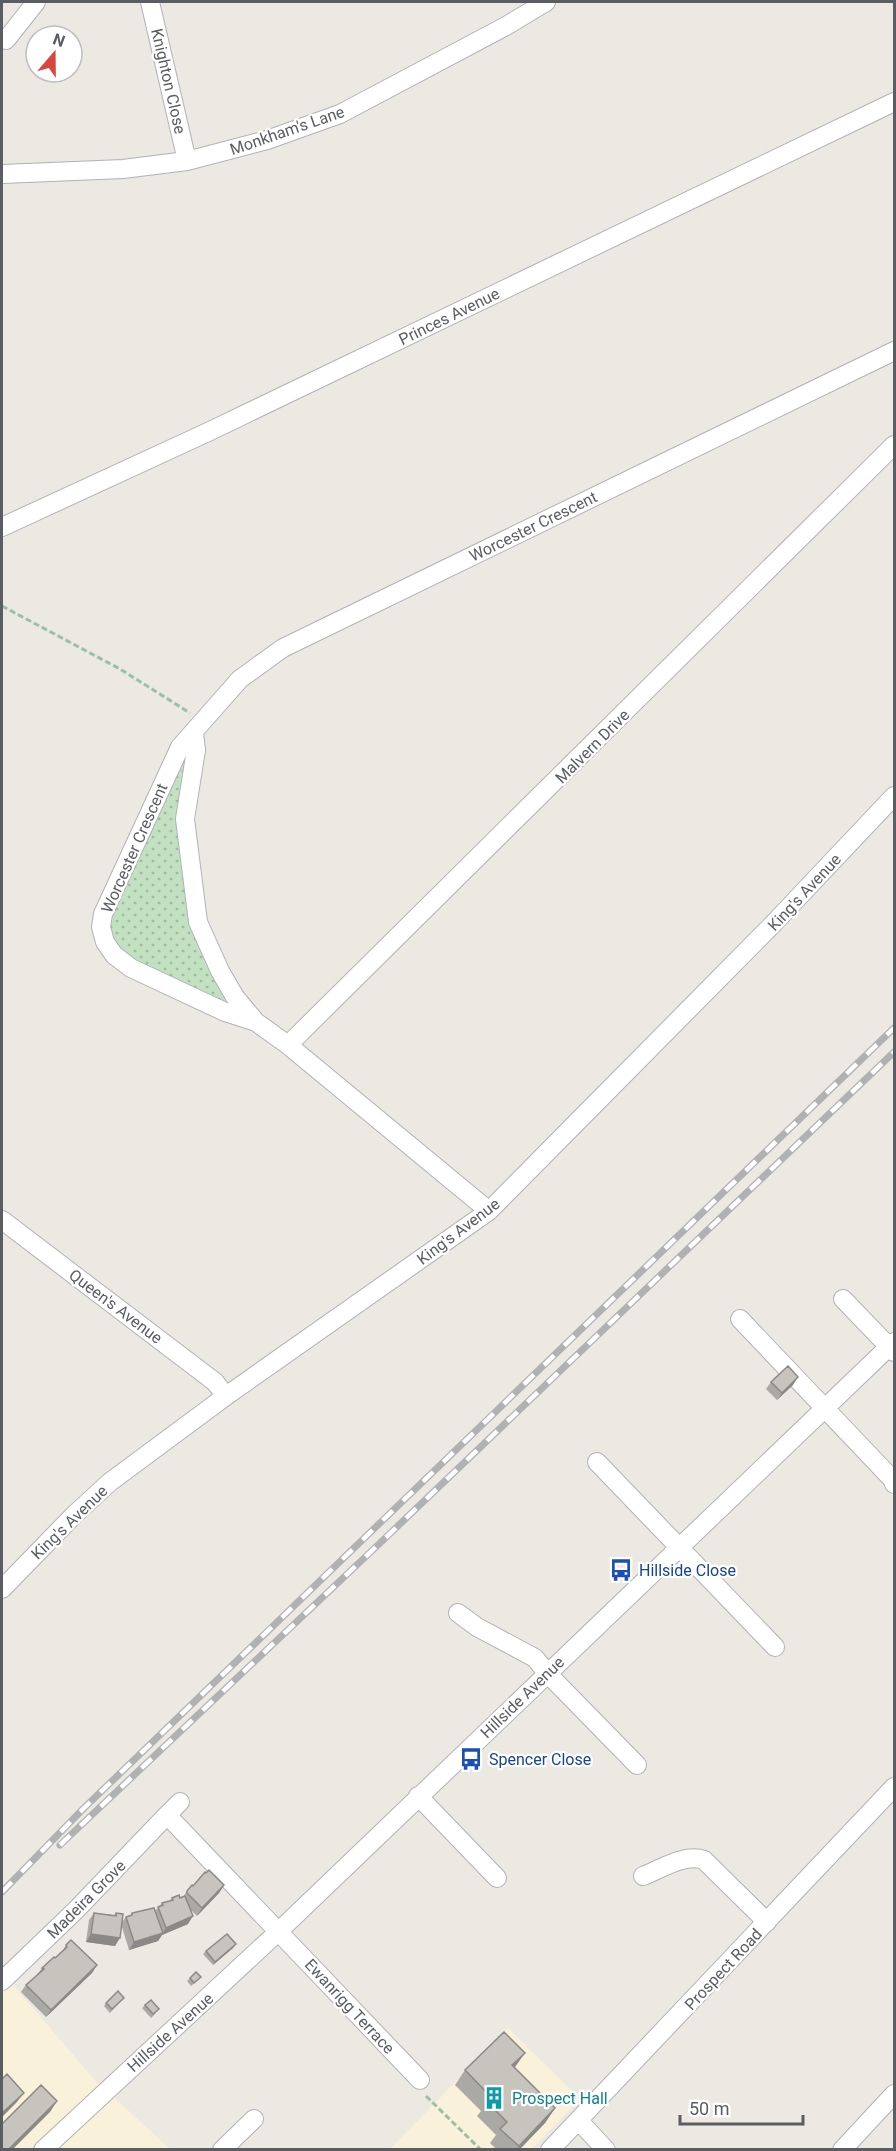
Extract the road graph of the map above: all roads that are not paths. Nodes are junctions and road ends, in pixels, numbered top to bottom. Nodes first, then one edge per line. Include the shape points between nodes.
1 (36, 2) edge
2 (150, 2) edge
3 (546, 2) edge
4 (6, 40) dead end
5 (894, 102) edge
6 (187, 161) junction
7 (2, 174) edge
8 (894, 351) edge
9 (894, 445) edge
10 (2, 527) edge
11 (198, 726) junction
12 (894, 796) edge
13 (256, 1022) junction
14 (288, 1045) junction
15 (489, 1211) junction
16 (2, 1220) edge
17 (843, 1299) dead end
18 (740, 1319) dead end
19 (893, 1347) edge
20 (226, 1396) junction
21 (825, 1409) junction
22 (597, 1462) dead end
23 (894, 1484) edge
24 (679, 1549) junction
25 (2, 1589) edge
26 (458, 1613) dead end
27 (775, 1647) dead end
28 (547, 1674) junction
29 (637, 1765) dead end
30 (894, 1787) edge
31 (418, 1796) junction
32 (643, 1876) dead end
33 (497, 1878) dead end
34 (767, 1922) junction
35 (279, 1931) junction
36 (2, 1982) edge
37 (420, 2080) road end
38 (894, 2094) edge
39 (254, 2119) dead end
40 (579, 2121) junction
41 (43, 2150) edge
42 (222, 2150) edge
43 (550, 2150) edge
44 (606, 2150) edge
45 (842, 2150) edge

1 - 4 street
2 - 6 street, Knighton Close
3 - 6 street, Monkham's Lane via 340,114 267,140
5 - 10 street, Princes Avenue via 219,427
6 - 7 street, Monkham's Lane via 123,170
8 - 11 street, Worcester Crescent via 283,648 240,679
9 - 14 street, Malvern Drive
11 - 13 street, Worcester Crescent via 185,819 198,922 235,997
11 - 13 street, Worcester Crescent via 180,747 164,780 112,891 101,927 114,955 131,968 225,1012
12 - 15 street, King's Avenue
13 - 14 street, Worcester Crescent
14 - 15 street, Worcester Crescent
15 - 20 street, King's Avenue
16 - 20 street, Queen's Avenue via 216,1382
17 - 19 street
18 - 21 street
19 - 21 street, Hillside Avenue
20 - 25 street, King's Avenue via 110,1482
21 - 23 street
21 - 24 street, Hillside Avenue
22 - 24 street
24 - 27 street
24 - 28 street, Hillside Avenue
26 - 28 street via 535,1658
28 - 29 street
28 - 31 street, Hillside Avenue
30 - 34 street, Prospect Road
31 - 33 street
31 - 35 street, Hillside Avenue
32 - 34 street via 696,1857 704,1860
34 - 40 street, Prospect Road
35 - 36 street, Madeira Grove via 173,1808
35 - 37 street, Ewanrigg Terrace
35 - 41 street, Hillside Avenue
38 - 45 street
39 - 42 street
40 - 43 street, Prospect Road
40 - 44 street

